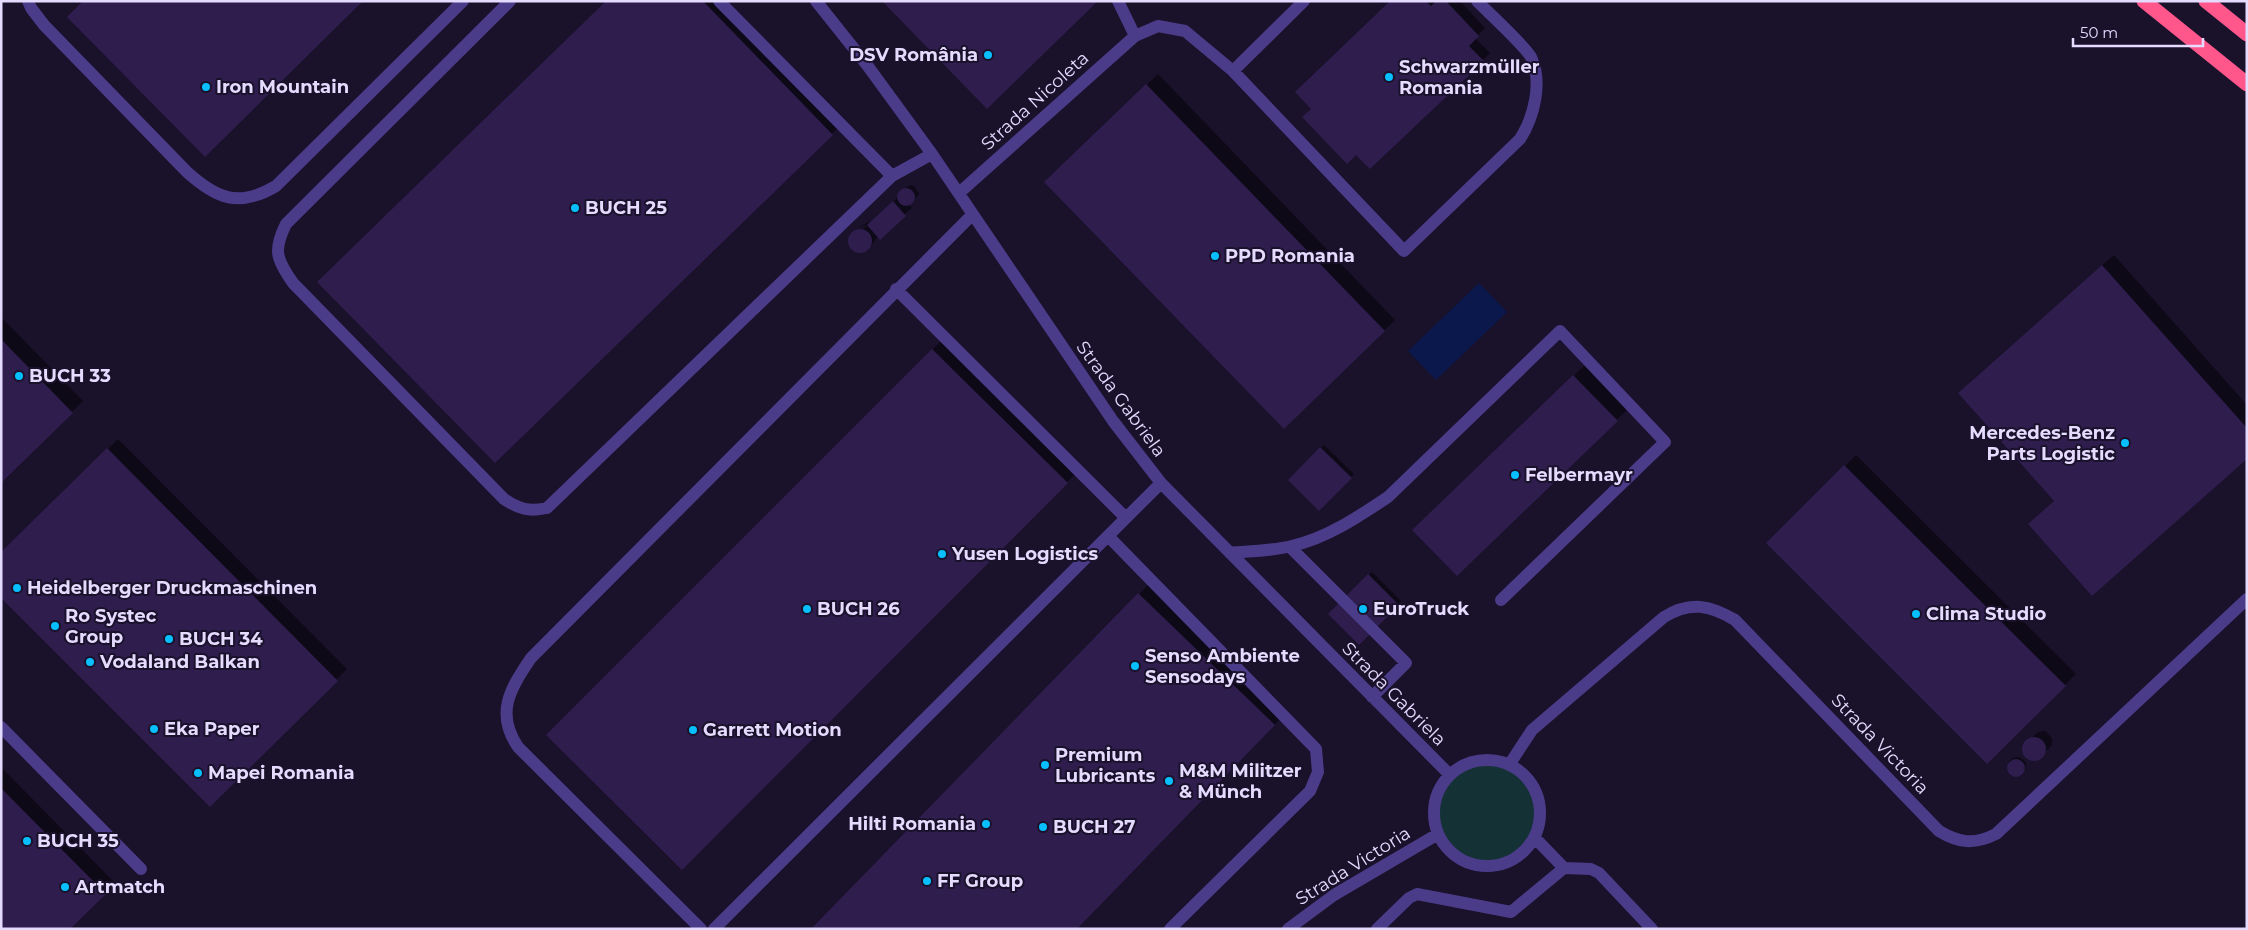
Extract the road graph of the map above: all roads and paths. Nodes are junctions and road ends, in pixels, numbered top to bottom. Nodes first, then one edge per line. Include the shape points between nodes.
1 (28, 1) edge
2 (463, 1) edge
3 (510, 1) edge
4 (719, 1) edge
5 (816, 1) edge
6 (1118, 1) edge
7 (1304, 1) edge
8 (1477, 1) edge
9 (2144, 1) edge
10 (2206, 1) edge
11 (2247, 34) edge
12 (1135, 36) junction
13 (1233, 71) junction
14 (2247, 84) edge
15 (932, 154) junction
16 (892, 176) junction
17 (959, 193) junction
18 (972, 215) junction
19 (896, 289) junction
20 (1161, 483) junction
21 (1126, 518) junction
22 (1108, 536) junction
23 (1290, 547) junction
24 (1230, 553) junction
25 (2247, 598) edge
26 (1501, 600) dead end
27 (1372, 697) junction
28 (1, 727) edge
29 (1509, 765) junction
30 (1450, 775) junction
31 (1438, 834) junction
32 (1534, 837) junction
33 (1564, 868) junction
34 (141, 869) dead end
35 (701, 929) edge
36 (714, 929) edge
37 (1170, 929) edge
38 (1288, 929) edge
39 (1377, 929) edge
40 (1652, 929) edge

1 - 2 street via 44,25 187,172 206,189 226,198 245,200 276,186
3 - 16 street via 286,224 278,240 277,251 282,268 292,282 504,499 519,509 534,511 547,508
4 - 16 street
5 - 15 street, Strada Gabriela
6 - 12 street
7 - 13 street
8 - 13 street, Strada Nicoleta via 1530,55 1536,70 1532,113 1520,139 1404,251
9 - 14 highway
10 - 11 highway
12 - 13 street, Strada Nicoleta via 1158,26 1185,31
12 - 17 street, Strada Nicoleta
15 - 16 street
15 - 17 street, Strada Gabriela
17 - 18 street, Strada Gabriela
18 - 19 street
18 - 20 street, Strada Gabriela via 1113,421
19 - 21 street
19 - 35 street via 531,658 511,692 506,712 508,732 518,747
20 - 21 street
20 - 24 street, Strada Gabriela
21 - 22 street
22 - 36 street
22 - 37 street via 1316,749 1318,772 1310,791
23 - 24 street
23 - 26 street via 1331,531 1388,497 1560,331 1665,442
23 - 27 street via 1406,663
24 - 27 street, Strada Gabriela
25 - 29 street, Strada Victoria via 1996,834 1974,843 1939,831 1735,620 1710,608 1687,608 1664,617 1532,730
27 - 30 street, Strada Gabriela
28 - 34 street
29 - 30 street via 1497,761 1472,762
29 - 32 street via 1531,783 1537,796 1539,824
30 - 31 street via 1440,787 1434,803
31 - 32 street via 1447,848 1461,859 1476,865 1494,866 1510,861 1524,851
31 - 38 street, Strada Victoria via 1334,895
32 - 33 street
33 - 39 street via 1511,912 1417,894
33 - 40 street via 1591,869 1599,873

